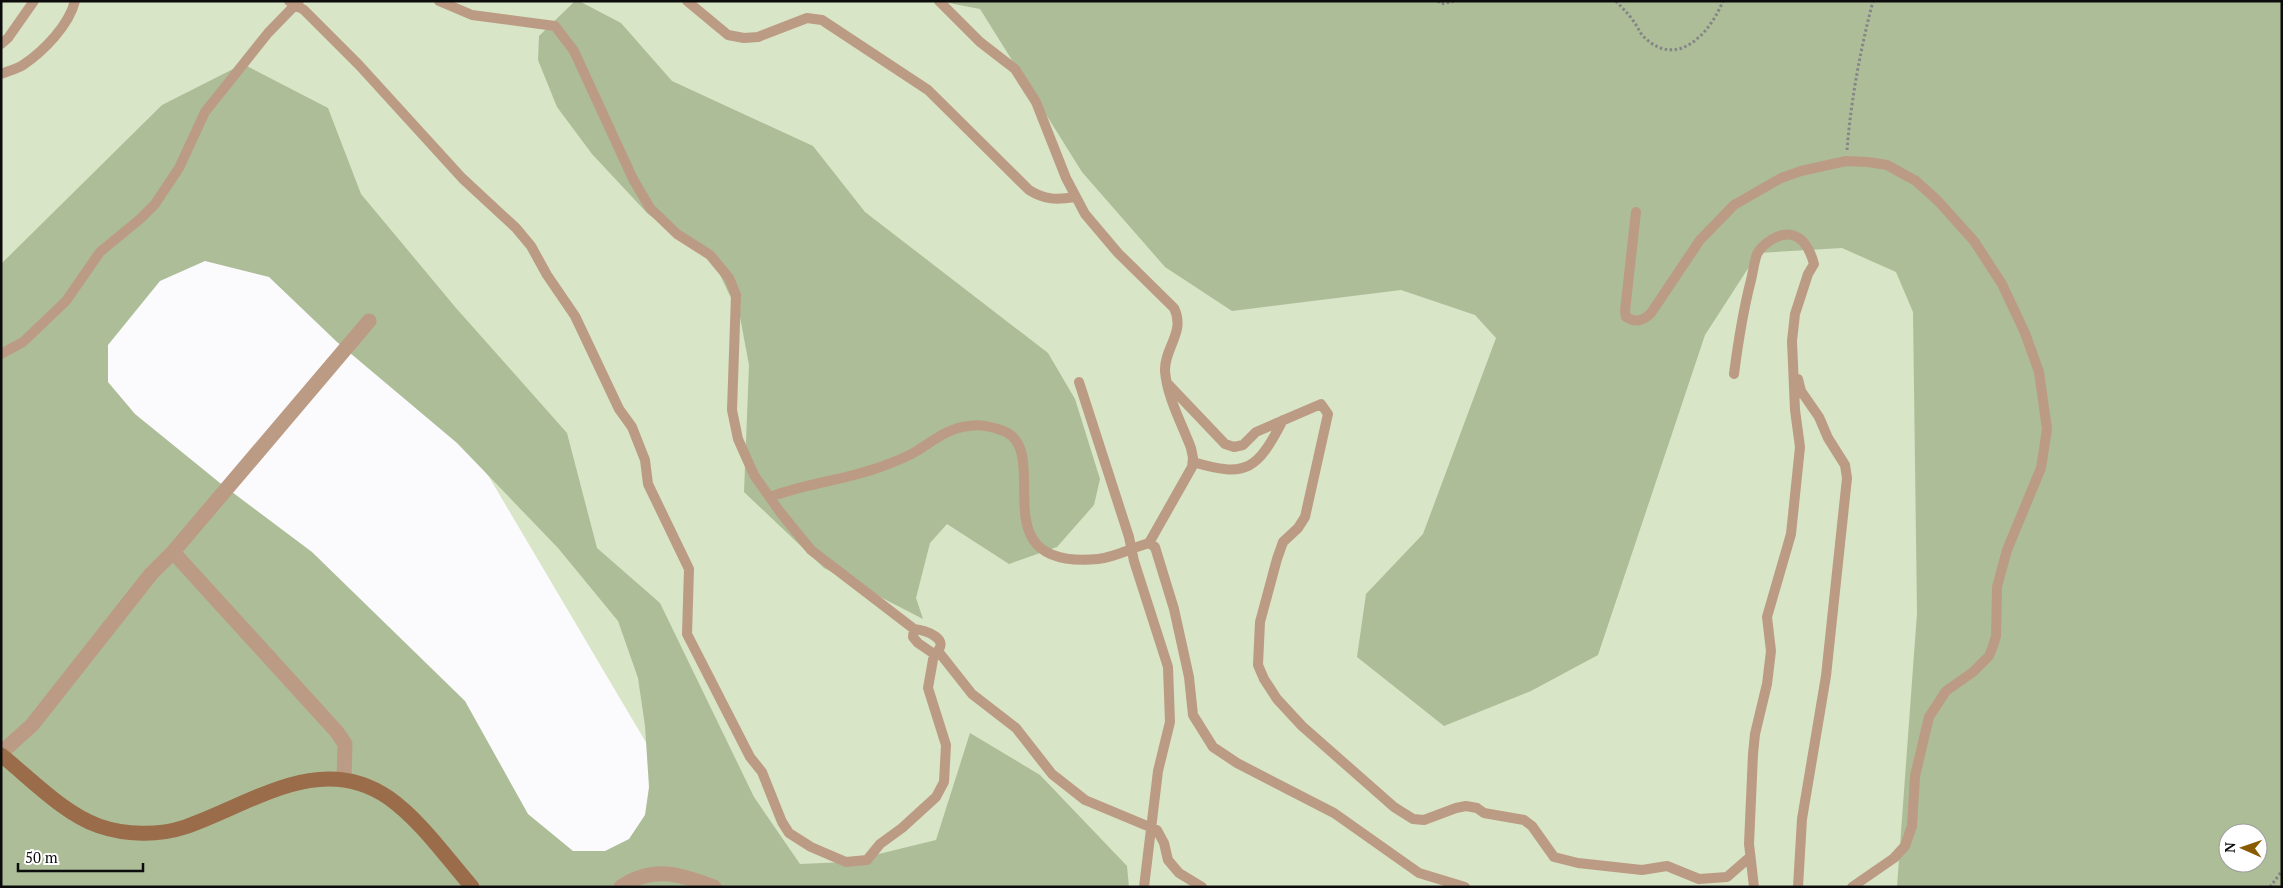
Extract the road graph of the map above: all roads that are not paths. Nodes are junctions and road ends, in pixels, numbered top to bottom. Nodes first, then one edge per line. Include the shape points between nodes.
1 (34, 1) edge
2 (75, 1) edge
3 (439, 1) edge
4 (687, 1) edge
5 (939, 1) edge
6 (294, 2) edge
7 (1, 44) edge
8 (1, 74) edge
9 (1075, 197) junction
10 (1636, 212) dead end
11 (369, 321) dead end
12 (1, 354) edge
13 (1794, 372) junction
14 (1734, 374) dead end
15 (1079, 382) dead end
16 (1167, 383) junction
17 (1282, 420) junction
18 (1192, 462) junction
19 (770, 497) junction
20 (1149, 543) junction
21 (1131, 549) junction
22 (173, 552) junction
23 (914, 629) junction
24 (936, 652) junction
25 (1, 754) edge
26 (344, 780) junction
27 (1151, 827) junction
28 (1750, 857) junction
29 (472, 887) edge
30 (621, 887) edge
31 (714, 887) edge
32 (1144, 887) edge
33 (1202, 887) edge
34 (1465, 887) edge
35 (1754, 887) edge
36 (1798, 887) edge
37 (1852, 887) edge

1 - 7 lane
2 - 8 lane via 65,23 42,48 22,65
3 - 19 lane via 472,15 555,26 574,50 633,180 650,208 677,234 710,255 729,278 736,295 732,410 738,439 754,475
4 - 9 lane via 728,35 744,38 758,37 807,18 822,20 928,90 1029,190 1041,198
5 - 9 lane via 952,16 1015,69 1036,102
6 - 12 lane via 204,112 179,168 155,204 100,252 66,301 23,342
6 - 24 lane via 359,65 472,188 516,228 575,316 619,409 632,427 645,460 648,484 689,569 687,634 750,758 762,772 789,833 810,847 846,862 867,860 880,844 936,797 944,782 946,745 928,688
9 - 16 lane via 1118,253 1174,308 1179,317 1165,368
10 - 37 lane via 1625,310 1626,317 1632,321 1643,320 1651,313 1700,240 1734,205 1781,178 1820,166 1846,161 1887,165 1916,181 1974,241 2002,284 2039,372 2047,429 2041,468 2007,550 1997,587 1993,646 1989,656 1973,672 1946,691 1929,717 1915,776 1912,826 1905,846 1894,858
11 - 22 street
13 - 14 lane via 1792,341 1795,314 1814,264 1804,242 1792,235 1779,236 1758,253
13 - 28 lane via 1800,447 1797,489 1791,534 1767,617 1771,651 1755,734
13 - 36 lane via 1801,391 1845,465 1848,478 1826,676 1802,818
15 - 21 lane
16 - 17 lane via 1225,444 1234,447 1243,445 1256,432
16 - 18 lane via 1191,448
17 - 18 lane via 1270,444 1248,468 1228,470
17 - 28 lane via 1320,404 1328,414 1305,517 1280,550 1260,622 1258,643 1258,664 1264,679 1277,699 1308,732 1373,790 1413,819 1424,820 1466,806 1477,808 1484,813 1524,820 1554,857 1642,870 1667,866 1699,879 1727,877
18 - 20 lane
19 - 21 lane via 882,467 913,454 942,434 968,426 987,426 1007,432 1018,444 1027,529 1037,546 1056,556 1079,560 1120,555
19 - 23 lane via 812,550
20 - 21 lane
20 - 34 lane via 1155,547 1174,609 1189,677 1193,715 1213,748 1334,813 1419,873
21 - 27 lane via 1168,668 1170,722 1158,771
22 - 25 street via 151,574 32,725
22 - 26 street via 337,732 345,744
23 - 24 lane via 913,637 918,644
23 - 24 lane via 939,638
24 - 27 lane via 972,694 1016,728 1052,774 1085,800
25 - 26 street via 77,815 99,826 126,832 151,833 183,827 300,781
26 - 29 street via 388,798 411,818
27 - 32 lane
27 - 33 lane via 1157,830 1168,860 1179,873
28 - 35 lane
30 - 31 street via 634,878 660,872 685,876

